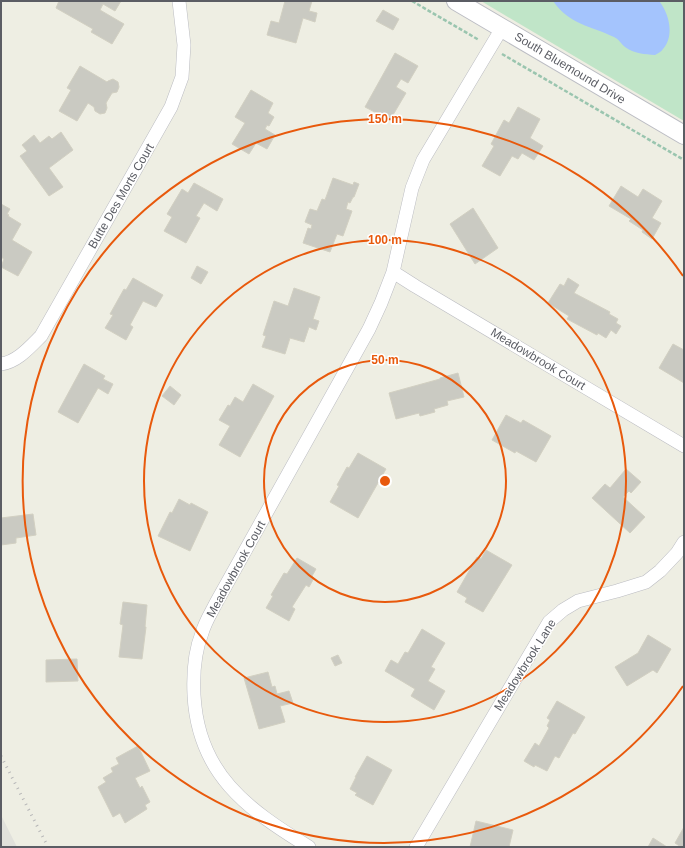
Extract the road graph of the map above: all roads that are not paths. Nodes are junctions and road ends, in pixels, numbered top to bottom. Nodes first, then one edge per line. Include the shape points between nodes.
1 (179, 1) edge
2 (456, 1) edge
3 (502, 28) junction
4 (684, 135) edge
5 (392, 272) junction
6 (1, 364) edge
7 (684, 446) edge
8 (684, 542) edge
9 (309, 847) edge
10 (416, 847) edge

1 - 6 street, Butte Des Morts Court via 184,45 182,77 171,107 42,336 25,352 8,363
2 - 3 main road, South Bluemound Drive
3 - 4 main road, South Bluemound Drive
3 - 5 street, Meadowbrook Court via 423,160 412,188
5 - 7 street, Meadowbrook Court
5 - 9 street, Meadowbrook Court via 369,329 216,603 202,633 195,658 194,710 199,732 214,767 255,809
8 - 10 street, Meadowbrook Lane via 660,571 646,582 578,601 562,610 549,622

